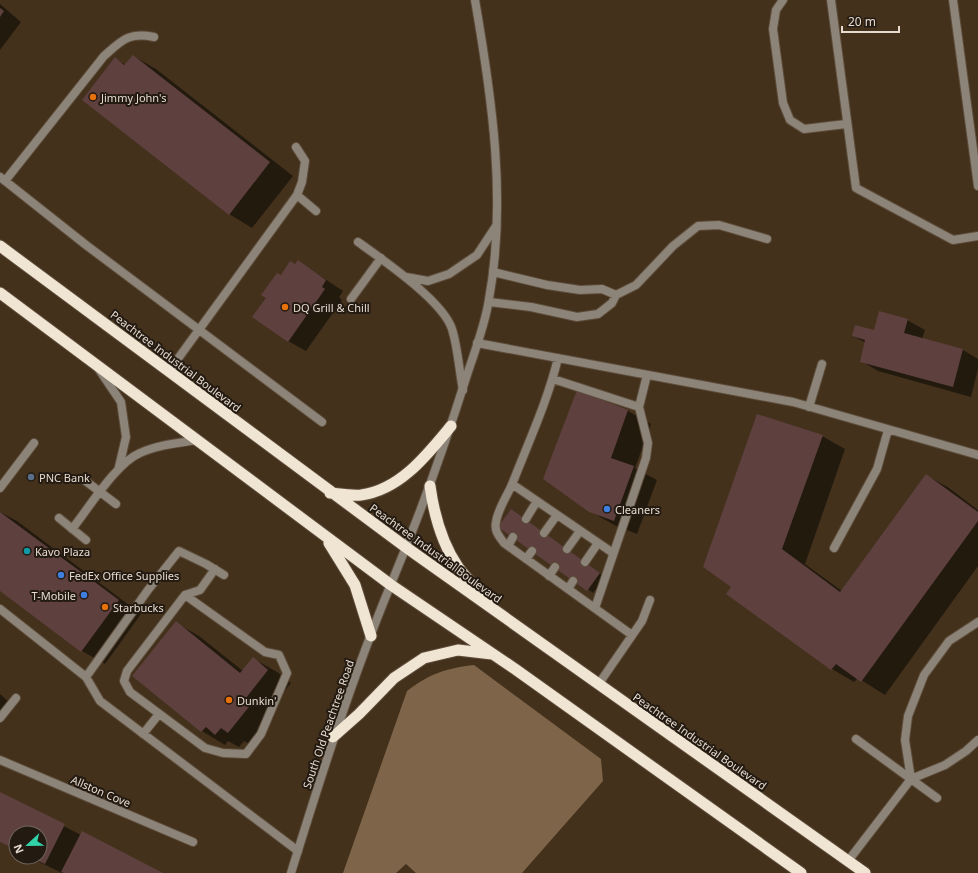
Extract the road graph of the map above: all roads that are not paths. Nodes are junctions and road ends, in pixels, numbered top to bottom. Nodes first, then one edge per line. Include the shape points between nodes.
1 (475, 0) edge
2 (783, 0) edge
3 (831, 0) edge
4 (953, 0) edge
5 (154, 37) dead end
6 (846, 124) junction
7 (296, 147) dead end
8 (2, 179) edge
9 (978, 186) edge
10 (297, 195) junction
11 (316, 211) dead end
12 (496, 226) junction
13 (978, 236) edge
14 (767, 239) dead end
15 (358, 242) dead end
16 (0, 246) edge
17 (381, 258) junction
18 (493, 272) junction
19 (406, 277) junction
20 (1, 294) edge
21 (616, 295) junction
22 (351, 299) dead end
23 (489, 302) junction
24 (198, 329) junction
25 (478, 343) junction
26 (558, 358) junction
27 (93, 362) junction
28 (822, 364) dead end
29 (169, 371) junction
30 (647, 375) junction
31 (553, 379) junction
32 (463, 390) junction
33 (639, 407) junction
34 (809, 407) junction
35 (322, 422) dead end
36 (451, 426) junction
37 (888, 430) junction
38 (197, 440) junction
39 (34, 443) dead end
40 (978, 455) edge
41 (119, 467) junction
42 (82, 479) dead end
43 (512, 484) junction
44 (430, 486) junction
45 (0, 488) edge
46 (101, 492) junction
47 (330, 493) junction
48 (537, 501) junction
49 (116, 504) dead end
50 (557, 515) junction
51 (59, 518) dead end
52 (526, 519) dead end
53 (315, 528) junction
54 (72, 529) junction
55 (580, 531) junction
56 (544, 533) dead end
57 (513, 537) dead end
58 (86, 540) dead end
59 (598, 543) junction
60 (508, 546) junction
61 (407, 548) junction
62 (834, 548) dead end
63 (567, 549) dead end
64 (532, 551) dead end
65 (613, 553) junction
66 (526, 559) junction
67 (585, 562) dead end
68 (555, 567) dead end
69 (215, 569) junction
70 (224, 575) dead end
71 (550, 576) junction
72 (573, 581) dead end
73 (391, 585) junction
74 (568, 589) junction
75 (185, 596) junction
76 (650, 600) dead end
77 (595, 608) junction
78 (0, 609) edge
79 (500, 615) junction
80 (978, 622) edge
81 (632, 635) junction
82 (371, 636) junction
83 (493, 654) junction
84 (86, 677) junction
85 (598, 685) junction
86 (16, 698) dead end
87 (159, 714) junction
88 (0, 718) edge
89 (143, 734) junction
90 (333, 737) junction
91 (856, 739) dead end
92 (978, 740) edge
93 (0, 760) edge
94 (911, 779) junction
95 (937, 798) dead end
96 (193, 842) dead end
97 (298, 851) junction
98 (848, 861) junction
99 (291, 873) edge
100 (800, 873) edge
101 (864, 873) edge

1 - 12 street, South Old Peachtree Road via 496,147
2 - 6 street via 776,10 773,29 783,103 790,120 804,129
3 - 6 street
4 - 9 street
5 - 8 street via 138,34 123,40 104,56 65,107
6 - 13 street via 856,188 954,240
7 - 10 street via 305,161
8 - 24 street
10 - 11 street
10 - 24 street
12 - 18 street, South Old Peachtree Road
12 - 19 street via 477,255 449,274 428,281
14 - 21 street via 719,225 698,226 673,246 636,285
15 - 17 street
16 - 29 highway, Peachtree Industrial Boulevard
17 - 19 street
17 - 22 street
18 - 21 street via 580,290 602,288
18 - 23 street, South Old Peachtree Road
19 - 32 street via 438,307 452,328
20 - 27 highway
21 - 23 street via 612,303 598,314 577,317 531,307
23 - 25 street, South Old Peachtree Road
24 - 29 street
24 - 35 street
25 - 26 street
25 - 32 street, South Old Peachtree Road
26 - 30 street
26 - 31 street
27 - 38 highway
27 - 41 street via 121,402 126,437
28 - 34 street
29 - 47 highway, Peachtree Industrial Boulevard
30 - 33 street
30 - 34 street
31 - 33 street
31 - 43 street
32 - 36 street, South Old Peachtree Road
33 - 65 street via 648,443 646,458
34 - 37 street
36 - 44 street, South Old Peachtree Road
36 - 47 highway via 425,457 394,483 360,495
37 - 40 street
37 - 62 street via 877,469
38 - 41 street via 160,446 138,453
38 - 53 highway
39 - 45 street
41 - 46 street
42 - 46 street
43 - 48 street
43 - 60 street via 496,522 496,533
44 - 61 street, South Old Peachtree Road
44 - 79 highway via 434,513 445,545 458,568
46 - 49 street
46 - 54 street
47 - 61 highway, Peachtree Industrial Boulevard
48 - 50 street
48 - 52 street
50 - 55 street
50 - 56 street
51 - 54 street
53 - 73 highway
53 - 82 highway via 333,547 355,585
54 - 58 street
55 - 59 street
55 - 63 street
57 - 60 street
59 - 65 street
59 - 67 street
60 - 66 street
61 - 73 street, South Old Peachtree Road
61 - 79 highway, Peachtree Industrial Boulevard
64 - 66 street
65 - 77 street
66 - 71 street
68 - 71 street
69 - 70 street
69 - 75 street via 200,590
69 - 84 street via 179,551
71 - 74 street
72 - 74 street
73 - 82 street, South Old Peachtree Road
73 - 83 highway
74 - 77 street
75 - 87 street via 127,671 124,681 130,692
75 - 87 street via 265,652 280,656 287,673 261,734 246,754 223,753 205,748
76 - 81 street via 642,620
77 - 81 street
78 - 84 street
79 - 85 highway, Peachtree Industrial Boulevard
80 - 94 street via 949,641 924,675 908,716 905,740
81 - 85 street
82 - 90 street, South Old Peachtree Road
83 - 90 highway via 458,650 424,658 394,678
83 - 100 highway
84 - 89 street via 100,701
85 - 98 highway, Peachtree Industrial Boulevard
86 - 88 street
87 - 89 street
89 - 97 street
90 - 97 street, South Old Peachtree Road
91 - 94 street
92 - 94 street via 966,752 944,765
93 - 96 street, Allston Cove
94 - 95 street
94 - 98 street
97 - 99 street, South Old Peachtree Road
98 - 101 highway, Peachtree Industrial Boulevard

